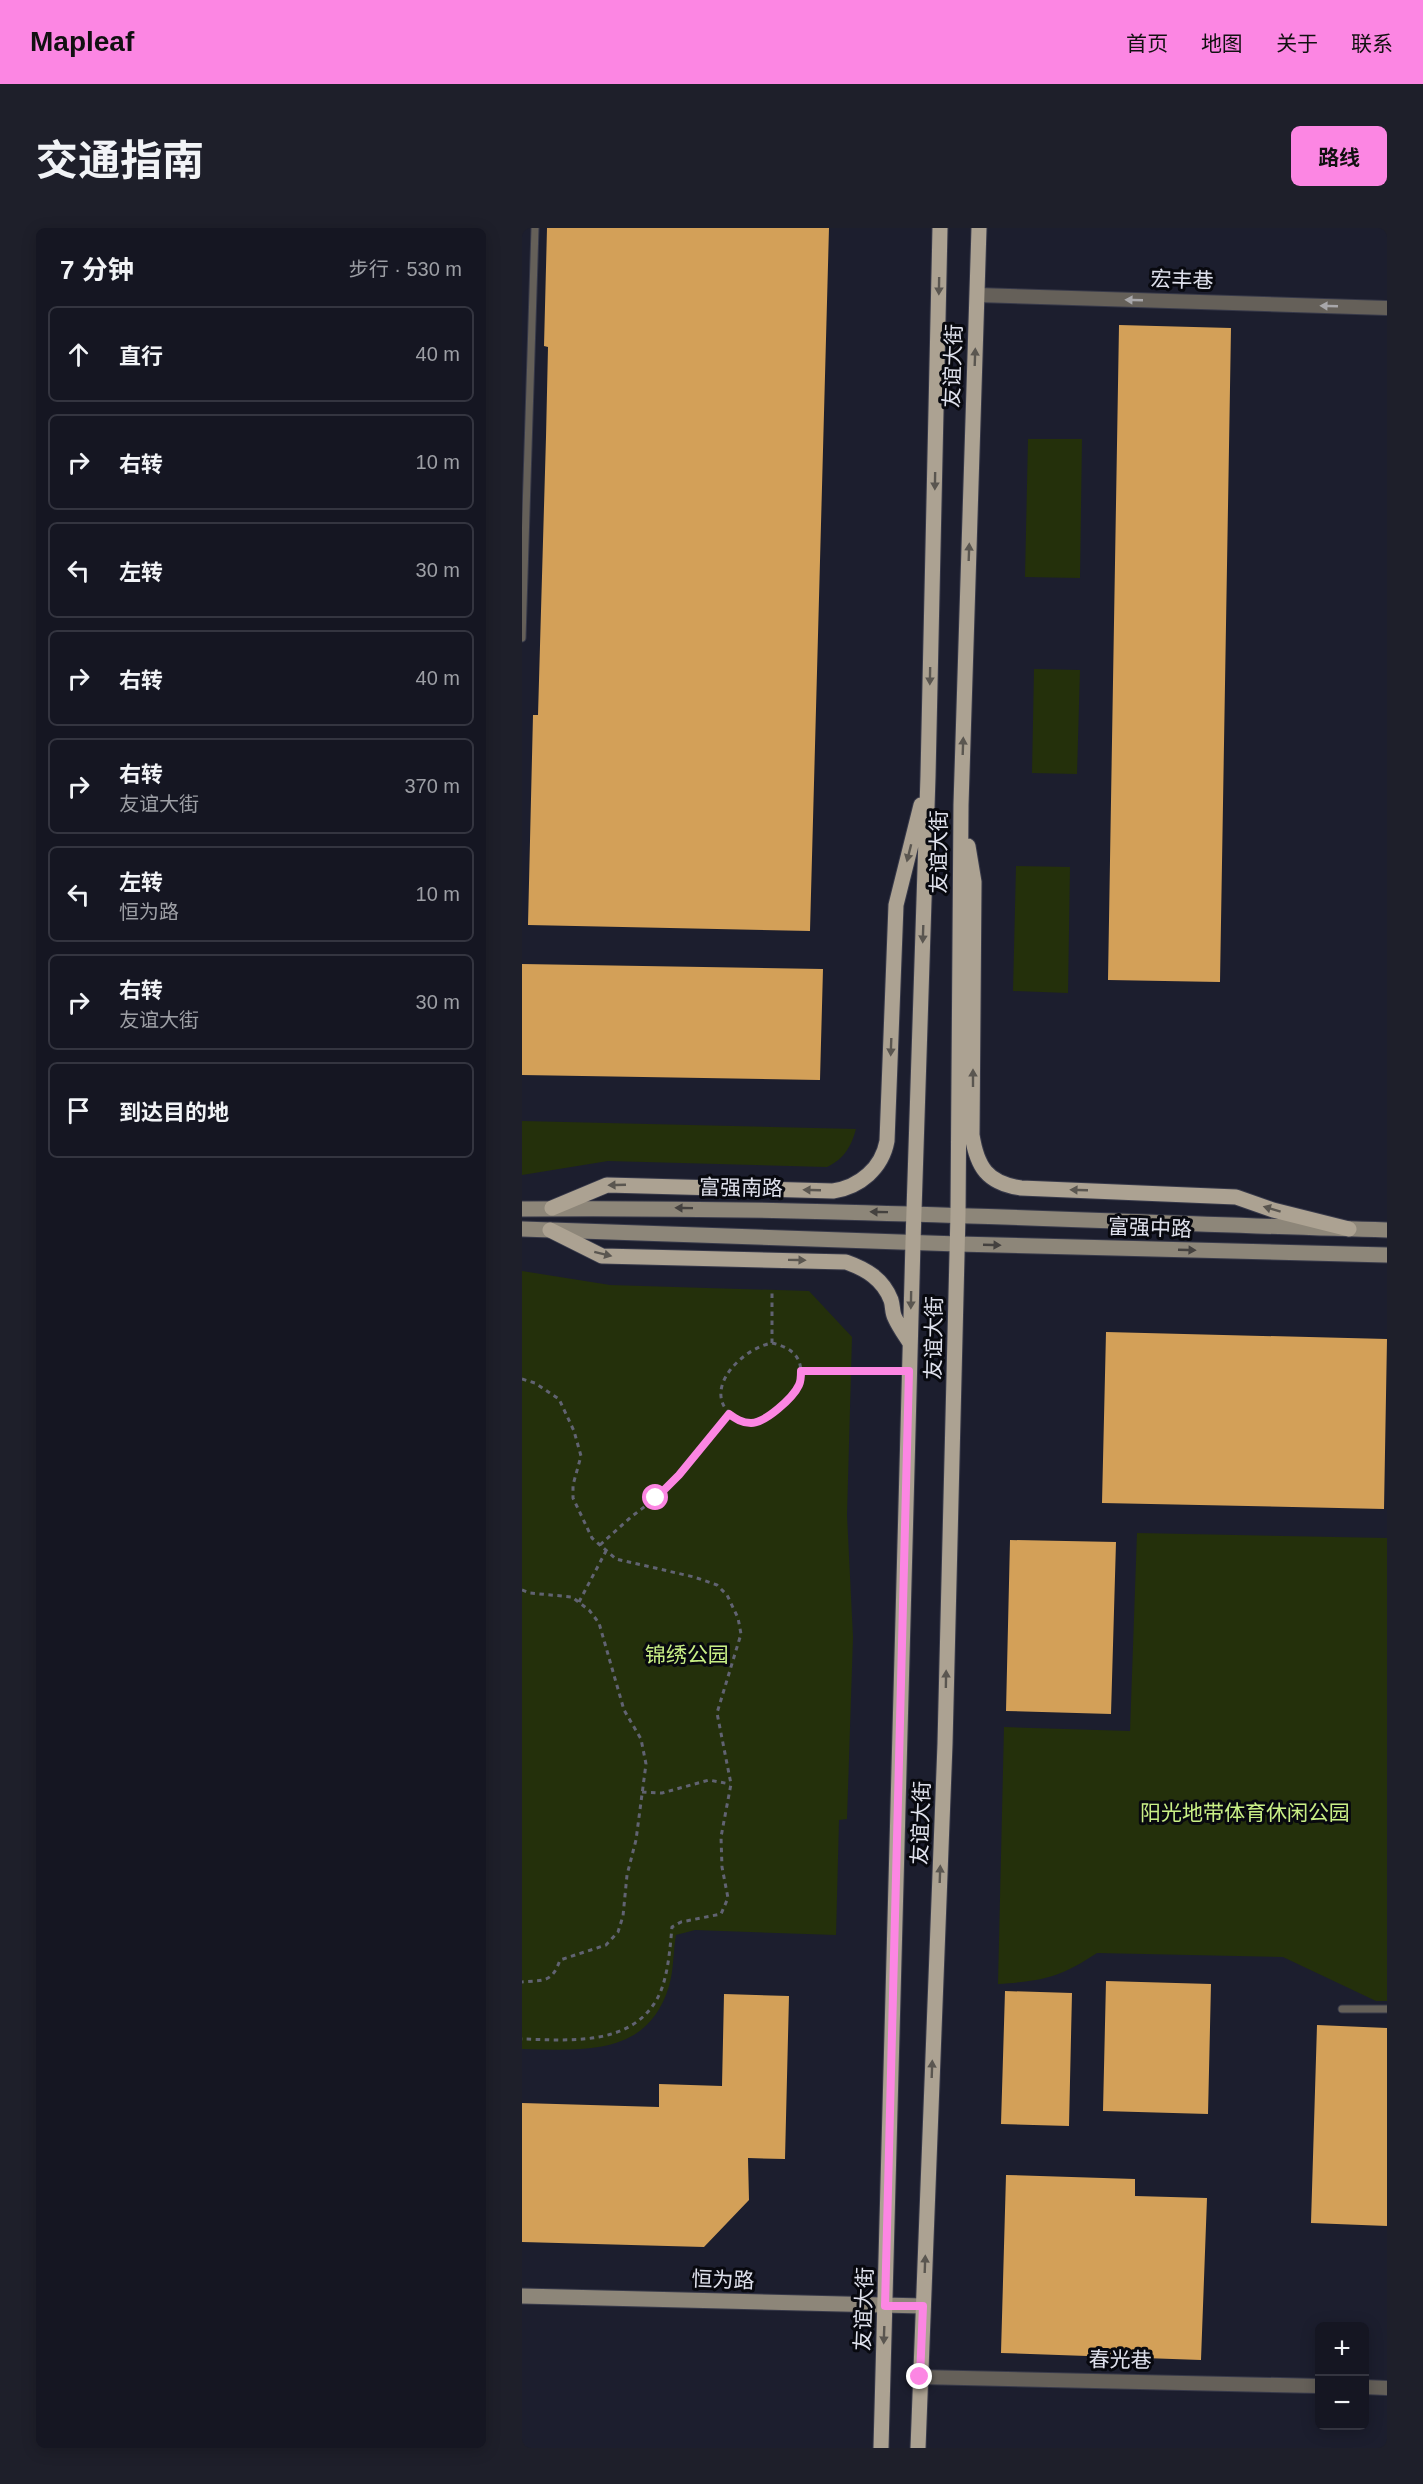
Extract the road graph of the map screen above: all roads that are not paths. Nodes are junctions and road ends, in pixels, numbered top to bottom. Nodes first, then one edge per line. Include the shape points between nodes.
1 (535, 228) edge
2 (940, 228) edge
3 (979, 228) edge
4 (977, 295) junction
5 (1387, 308) edge
6 (523, 527) edge
7 (522, 638) edge
8 (928, 776) junction
9 (961, 805) junction
10 (552, 1208) junction
11 (522, 1209) edge
12 (914, 1212) junction
13 (958, 1214) junction
14 (522, 1229) edge
15 (1349, 1229) junction
16 (550, 1230) junction
17 (1387, 1230) edge
18 (913, 1242) junction
19 (958, 1244) junction
20 (1387, 1255) edge
21 (910, 1343) junction
22 (1342, 2009) dead end
23 (1387, 2009) edge
24 (522, 2296) edge
25 (885, 2306) junction
26 (923, 2306) junction
27 (920, 2377) junction
28 (1315, 2386) edge
29 (1369, 2387) edge
30 (1387, 2388) edge
31 (881, 2448) edge
32 (918, 2448) edge

1 - 6 lane
2 -> 8 main road, 友谊大街
3 - 4 main road, 友谊大街
5 -> 4 street, 宏丰巷
9 -> 4 main road, 友谊大街
6 - 7 lane
8 -> 10 main road via 896,905 887,1141 880,1163 855,1184 833,1191 607,1185
8 -> 12 main road, 友谊大街
9 - 13 main road, 友谊大街
15 -> 9 main road via 1236,1197 1021,1188 987,1175 972,1134 974,882
10 - 11 main road, 富强南路
12 -> 10 main road, 富强南路
12 - 13 main road, 富强南路
12 - 18 main road, 友谊大街
13 - 15 main road, 富强中路
13 - 19 main road, 友谊大街
14 - 16 main road
15 - 17 main road, 富强中路
16 - 18 main road
16 -> 21 main road via 602,1256 846,1262 878,1279
18 - 19 main road, 富强中路
18 -> 21 main road, 友谊大街
19 -> 20 main road, 富强中路
26 -> 19 main road, 友谊大街 via 945,1744
21 - 25 main road, 友谊大街
22 - 23 lane
24 - 25 main road, 恒为路
25 - 26 main road, 恒为路
25 -> 31 main road, 友谊大街
26 - 27 main road, 友谊大街
27 - 28 street, 春光巷
27 - 32 main road, 友谊大街
29 - 30 street

